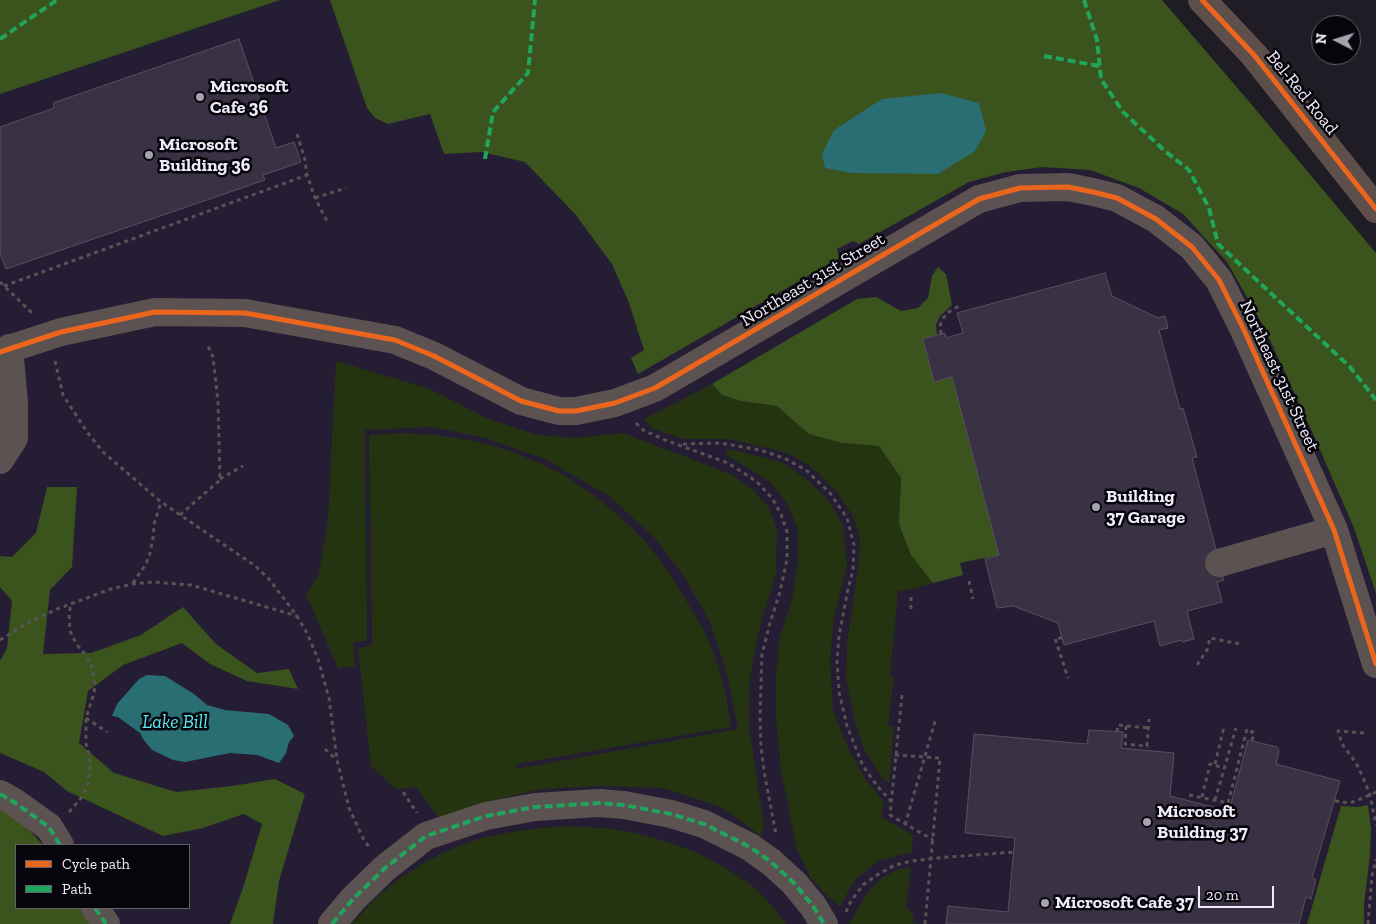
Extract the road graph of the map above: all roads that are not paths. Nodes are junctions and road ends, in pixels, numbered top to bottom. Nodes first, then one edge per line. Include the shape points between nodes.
1 (1202, 0) edge
2 (1376, 209) edge
3 (5, 350) edge
4 (0, 460) edge
5 (1334, 530) junction
6 (1219, 563) dead end
7 (1376, 664) edge
8 (0, 794) edge
9 (54, 836) edge
10 (96, 909) edge
11 (833, 922) edge
12 (106, 924) edge
13 (332, 924) edge

1 - 2 main road, Bel-Red Road via 1254,55
3 - 4 street via 14,402 14,438
3 - 5 street, Northeast 31st Street via 61,332 110,332 155,312 246,313 412,346 521,401 559,411 576,411 615,403 655,388 979,199 1020,188 1068,187 1117,198 1138,208 1192,247 1219,280
5 - 6 street
5 - 7 street, Northeast 31st Street
8 - 9 street
10 - 12 street
11 - 13 street via 771,862 750,847 704,824 653,810 599,803 535,807 486,816 426,836 385,868

